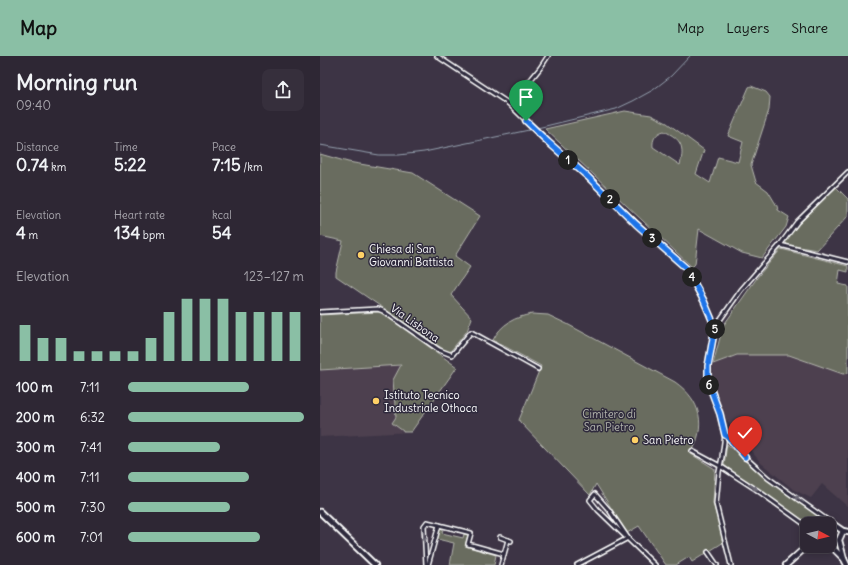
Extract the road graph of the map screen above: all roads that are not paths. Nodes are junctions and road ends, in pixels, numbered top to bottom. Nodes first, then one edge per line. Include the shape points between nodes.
1 (438, 56) edge
2 (548, 56) edge
3 (508, 103) junction
4 (848, 172) edge
5 (780, 244) junction
6 (848, 262) edge
7 (320, 312) edge
8 (715, 327) junction
9 (538, 369) dead end
10 (725, 435) junction
11 (692, 451) dead end
12 (720, 466) junction
13 (320, 512) edge
14 (821, 517) edge
15 (800, 521) edge
16 (439, 525) junction
17 (836, 527) edge
18 (843, 531) junction
19 (848, 532) edge
20 (500, 537) dead end
21 (628, 538) junction
22 (836, 551) edge
23 (708, 552) dead end
24 (800, 552) edge
25 (504, 554) junction
26 (844, 559) junction
27 (375, 565) edge
28 (427, 565) edge
29 (501, 565) edge
30 (577, 565) edge
31 (655, 565) edge
32 (717, 565) edge
33 (731, 565) edge
34 (786, 565) edge
35 (847, 565) edge

1 - 3 street
2 - 3 street via 530,82
3 - 8 street via 686,268
4 - 5 street via 797,222
5 - 6 street
5 - 8 street via 741,290
7 - 9 street, Via Lisbona via 378,309 439,350 452,354 471,332
8 - 10 street via 708,366 708,382
10 - 12 street
14 -> 10 street via 768,478
11 - 12 street
12 -> 15 street
12 - 33 street via 716,504
13 - 27 street
16 - 25 street via 471,533 468,544
16 - 28 street
16 -> 28 street via 427,522 424,526
17 - 18 street
18 - 19 street
18 - 26 street via 839,540
20 - 25 street via 510,540
21 - 21 street via 590,500 595,494 609,510
21 - 30 street
21 - 31 street
22 - 26 street
23 - 32 street
24 - 34 street
25 - 29 street
26 - 35 street

